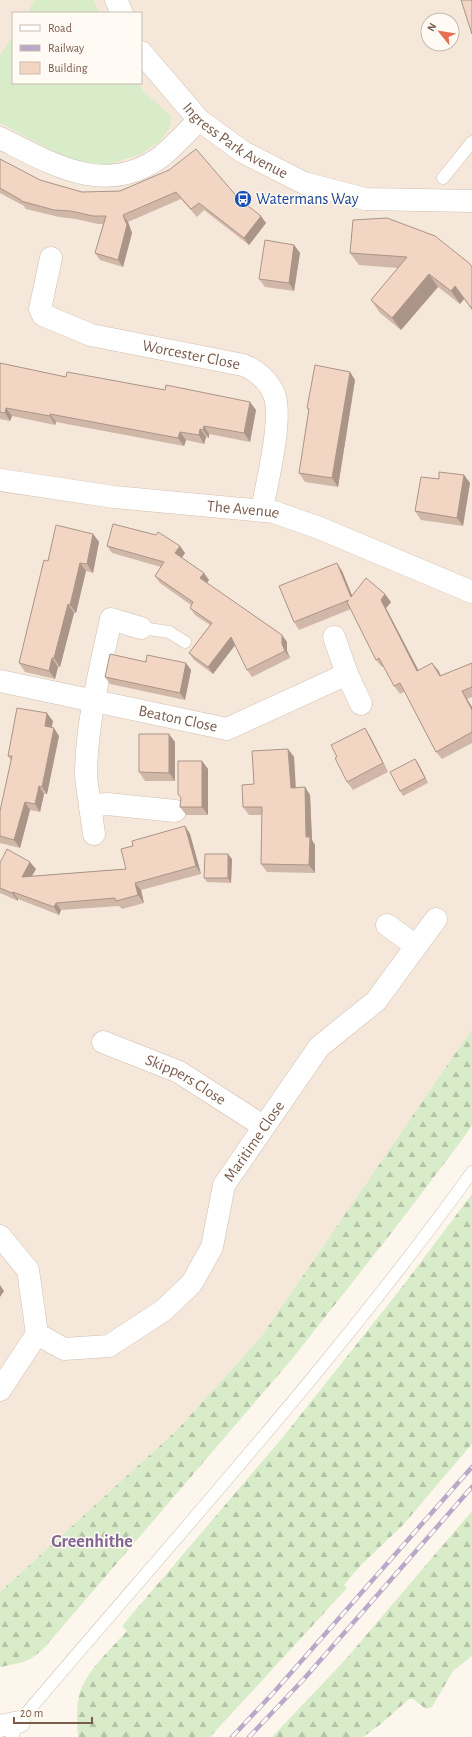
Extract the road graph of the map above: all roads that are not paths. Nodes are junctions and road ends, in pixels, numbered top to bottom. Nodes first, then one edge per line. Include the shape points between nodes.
1 (116, 0) edge
2 (122, 12) edge
3 (142, 53) edge
4 (199, 120) junction
5 (0, 138) edge
6 (472, 142) edge
7 (443, 178) dead end
8 (472, 201) edge
9 (51, 258) dead end
10 (0, 480) edge
11 (262, 510) junction
12 (472, 592) edge
13 (141, 628) joint
14 (334, 637) dead end
15 (185, 642) dead end
16 (346, 674) junction
17 (0, 682) edge
18 (93, 701) junction
19 (361, 704) dead end
20 (90, 806) junction
21 (175, 811) dead end
22 (94, 834) dead end
23 (436, 919) dead end
24 (387, 925) dead end
25 (416, 946) junction
26 (103, 1042) dead end
27 (263, 1126) junction
28 (472, 1172) edge
29 (0, 1236) edge
30 (37, 1334) junction
31 (0, 1390) edge
32 (10, 1728) edge

1 - 2 street
3 - 4 street, Ingress Park Avenue
4 - 5 street via 157,159 136,170 118,175 70,172
4 - 8 street, Ingress Park Avenue via 243,152 304,182 366,199
6 - 7 lane
9 - 11 street, Worcester Close via 40,309 43,315 91,335 243,365 258,374 270,386 275,398 277,417
10 - 11 street, The Avenue via 114,497
11 - 12 street, The Avenue via 294,518
13 - 15 lane via 169,632
13 - 18 street via 111,620
14 - 16 street
16 - 18 street, Beaton Close via 227,729
16 - 19 street
17 - 18 street, Beaton Close
18 - 20 street via 86,774
20 - 21 street via 113,805
20 - 22 street
23 - 25 street, Maritime Close
24 - 25 street
25 - 27 street, Maritime Close via 376,1001 319,1047
26 - 27 street, Skippers Close via 179,1072
27 - 30 street, Maritime Close via 224,1185 212,1247 192,1283 164,1310 109,1346 64,1349
28 - 32 lane via 386,1286 302,1390
29 - 30 street via 28,1270
30 - 31 street

